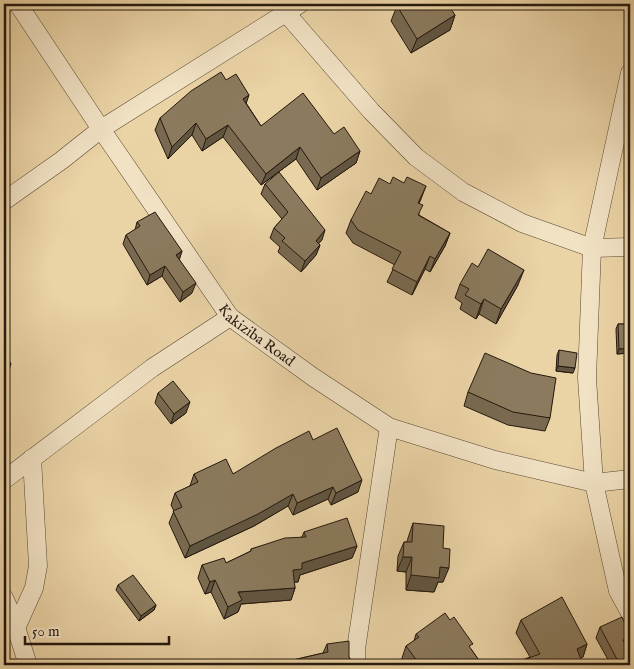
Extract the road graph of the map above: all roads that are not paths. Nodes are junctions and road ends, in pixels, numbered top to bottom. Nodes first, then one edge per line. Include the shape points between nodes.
1 (18, 4) edge
2 (293, 8) edge
3 (630, 74) edge
4 (101, 129) junction
5 (4, 201) edge
6 (630, 247) edge
7 (592, 248) junction
8 (230, 317) junction
9 (389, 427) junction
10 (32, 458) junction
11 (630, 479) edge
12 (4, 480) edge
13 (594, 483) junction
14 (4, 598) edge
15 (630, 613) edge
16 (16, 628) junction
17 (28, 665) edge
18 (356, 665) edge

1 - 4 street, Kakiziba Road
2 - 4 street
2 - 7 street via 371,111 416,156 463,192 492,208 522,223
3 - 7 street
4 - 5 street
4 - 8 street, Kakiziba Road
6 - 7 street
7 - 13 street via 587,378
8 - 9 street, Kakiziba Road
8 - 10 street via 152,368
9 - 13 street, Kakiziba Road via 495,460
9 - 18 street
10 - 12 street
10 - 16 street via 38,566 34,588
11 - 13 street, Kakiziba Road
13 - 15 street via 618,591
14 - 16 street
16 - 17 street

